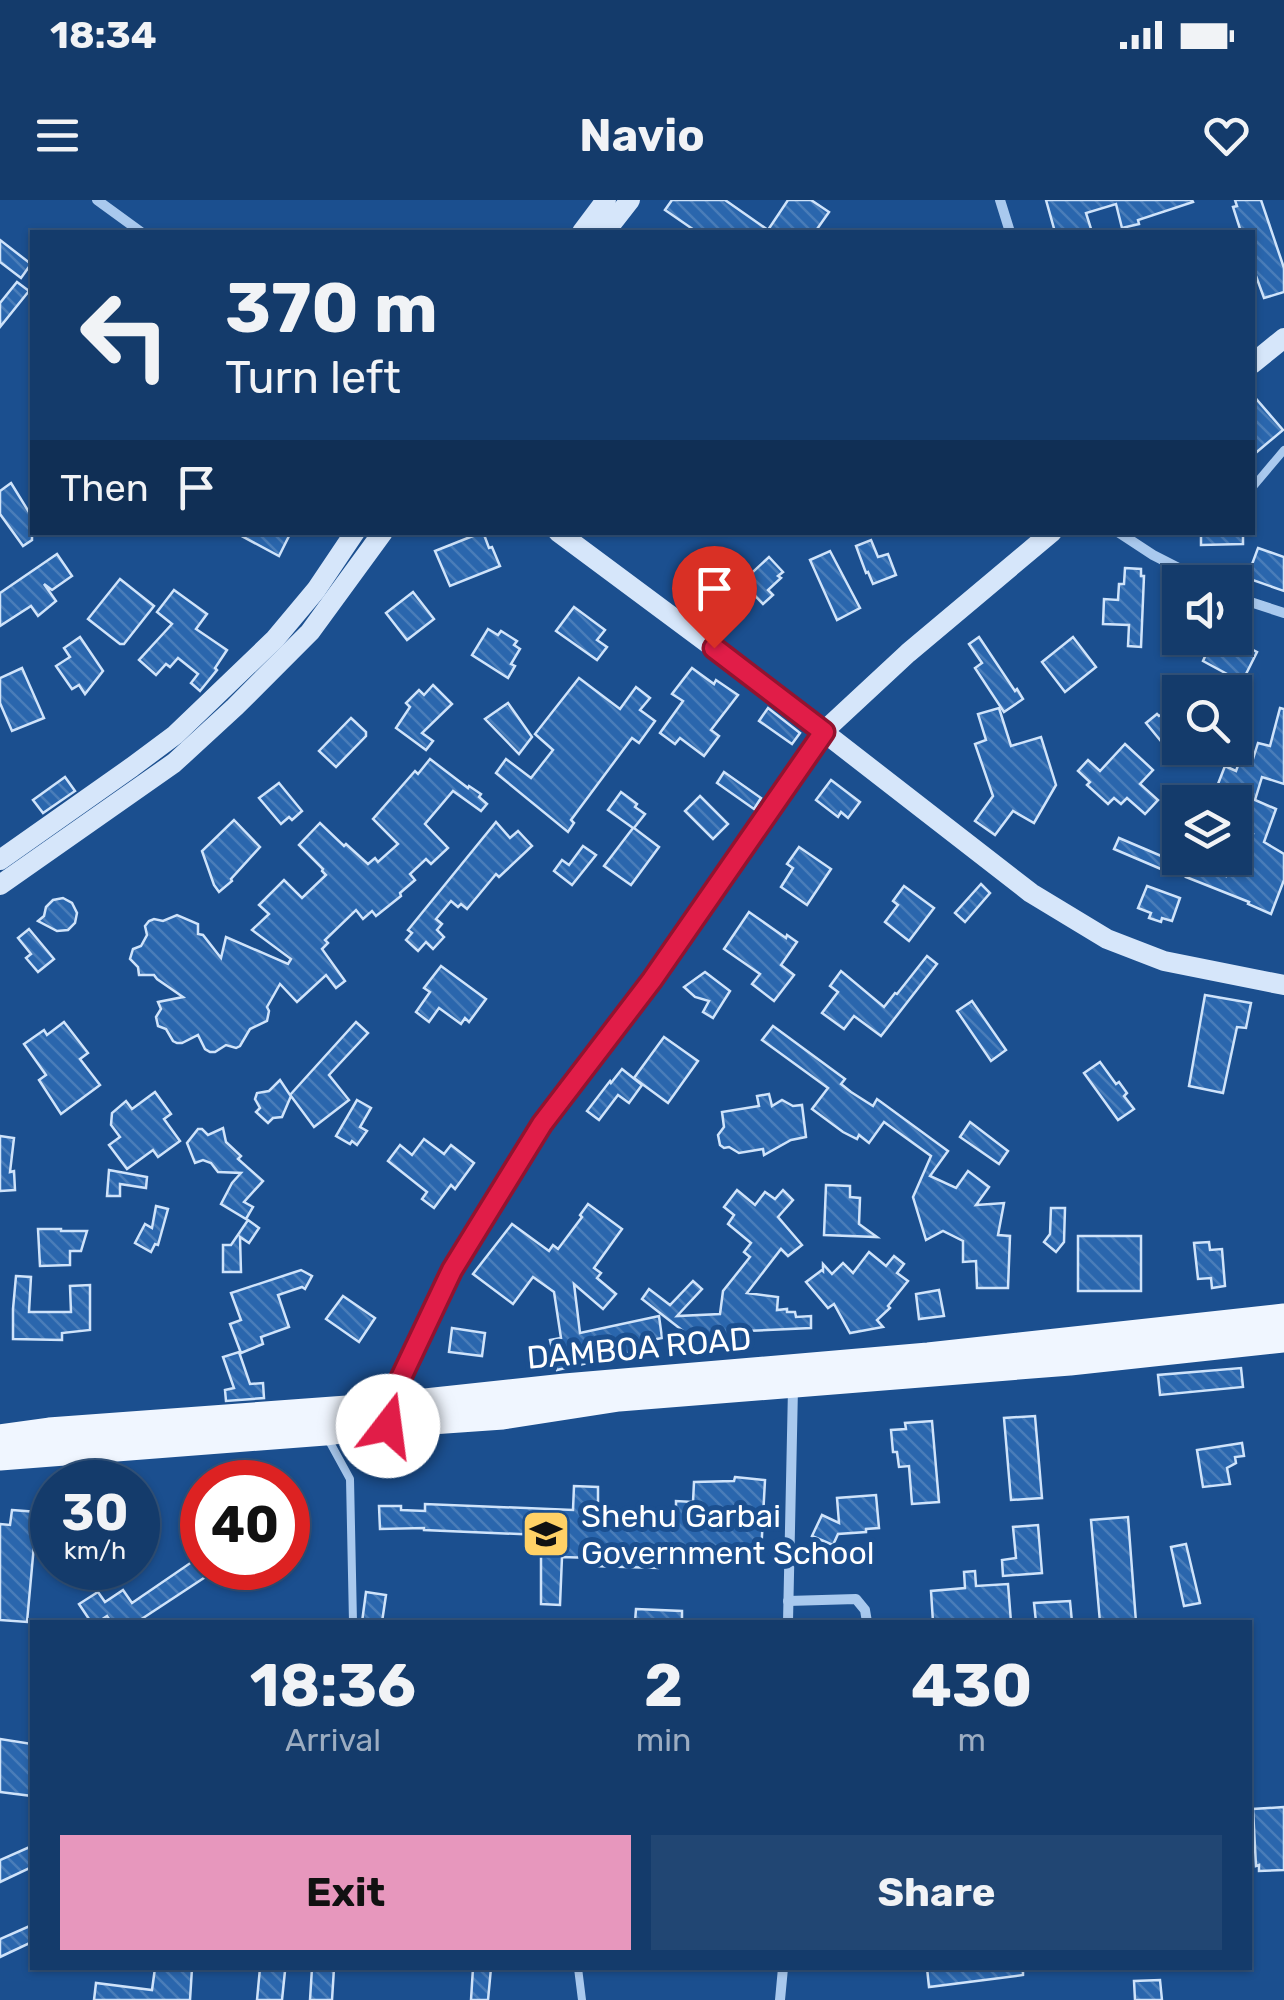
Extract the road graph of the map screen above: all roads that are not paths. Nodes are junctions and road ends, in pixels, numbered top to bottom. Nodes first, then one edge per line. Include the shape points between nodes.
1 (97, 200) edge
2 (606, 200) edge
3 (630, 200) edge
4 (1000, 200) edge
5 (138, 230) edge
6 (584, 230) edge
7 (607, 230) edge
8 (1009, 230) edge
9 (1284, 338) edge
10 (1255, 362) edge
11 (1284, 450) edge
12 (1255, 484) edge
13 (353, 535) edge
14 (381, 535) edge
15 (562, 535) edge
16 (1048, 535) edge
17 (1123, 535) edge
18 (1173, 565) edge
19 (1252, 603) edge
20 (1284, 613) edge
21 (824, 732) junction
22 (0, 860) edge
23 (0, 885) edge
24 (1284, 985) edge
25 (1284, 1316) edge
26 (1284, 1340) edge
27 (792, 1376) junction
28 (388, 1415) junction
29 (325, 1433) junction
30 (0, 1437) edge
31 (0, 1458) edge
32 (788, 1601) junction
33 (353, 1620) edge
34 (788, 1620) edge
35 (866, 1620) edge
36 (578, 1970) edge
37 (783, 1970) edge
38 (582, 2000) edge
39 (780, 2000) edge

1 - 5 street
2 - 6 street
3 - 7 street
4 - 8 street
9 - 10 street
11 - 12 lane
13 - 22 street via 275,639 175,735
14 - 23 street via 310,632 210,730 174,763
15 - 21 street
16 - 21 street
17 - 18 street
19 - 20 street
21 - 24 street via 1031,893 1107,939 1164,961
21 - 28 street via 652,980 542,1124 452,1270
25 - 27 main road, DAMBOA ROAD
26 - 27 main road, DAMBOA ROAD via 1070,1363
27 - 28 main road, DAMBOA ROAD via 502,1416
27 - 32 street
28 - 29 main road, DAMBOA ROAD
28 - 30 main road, DAMBOA ROAD
29 - 31 main road, DAMBOA ROAD
29 - 33 lane via 350,1479
32 - 34 street
32 - 35 street via 856,1599
36 - 38 lane
37 - 39 street

